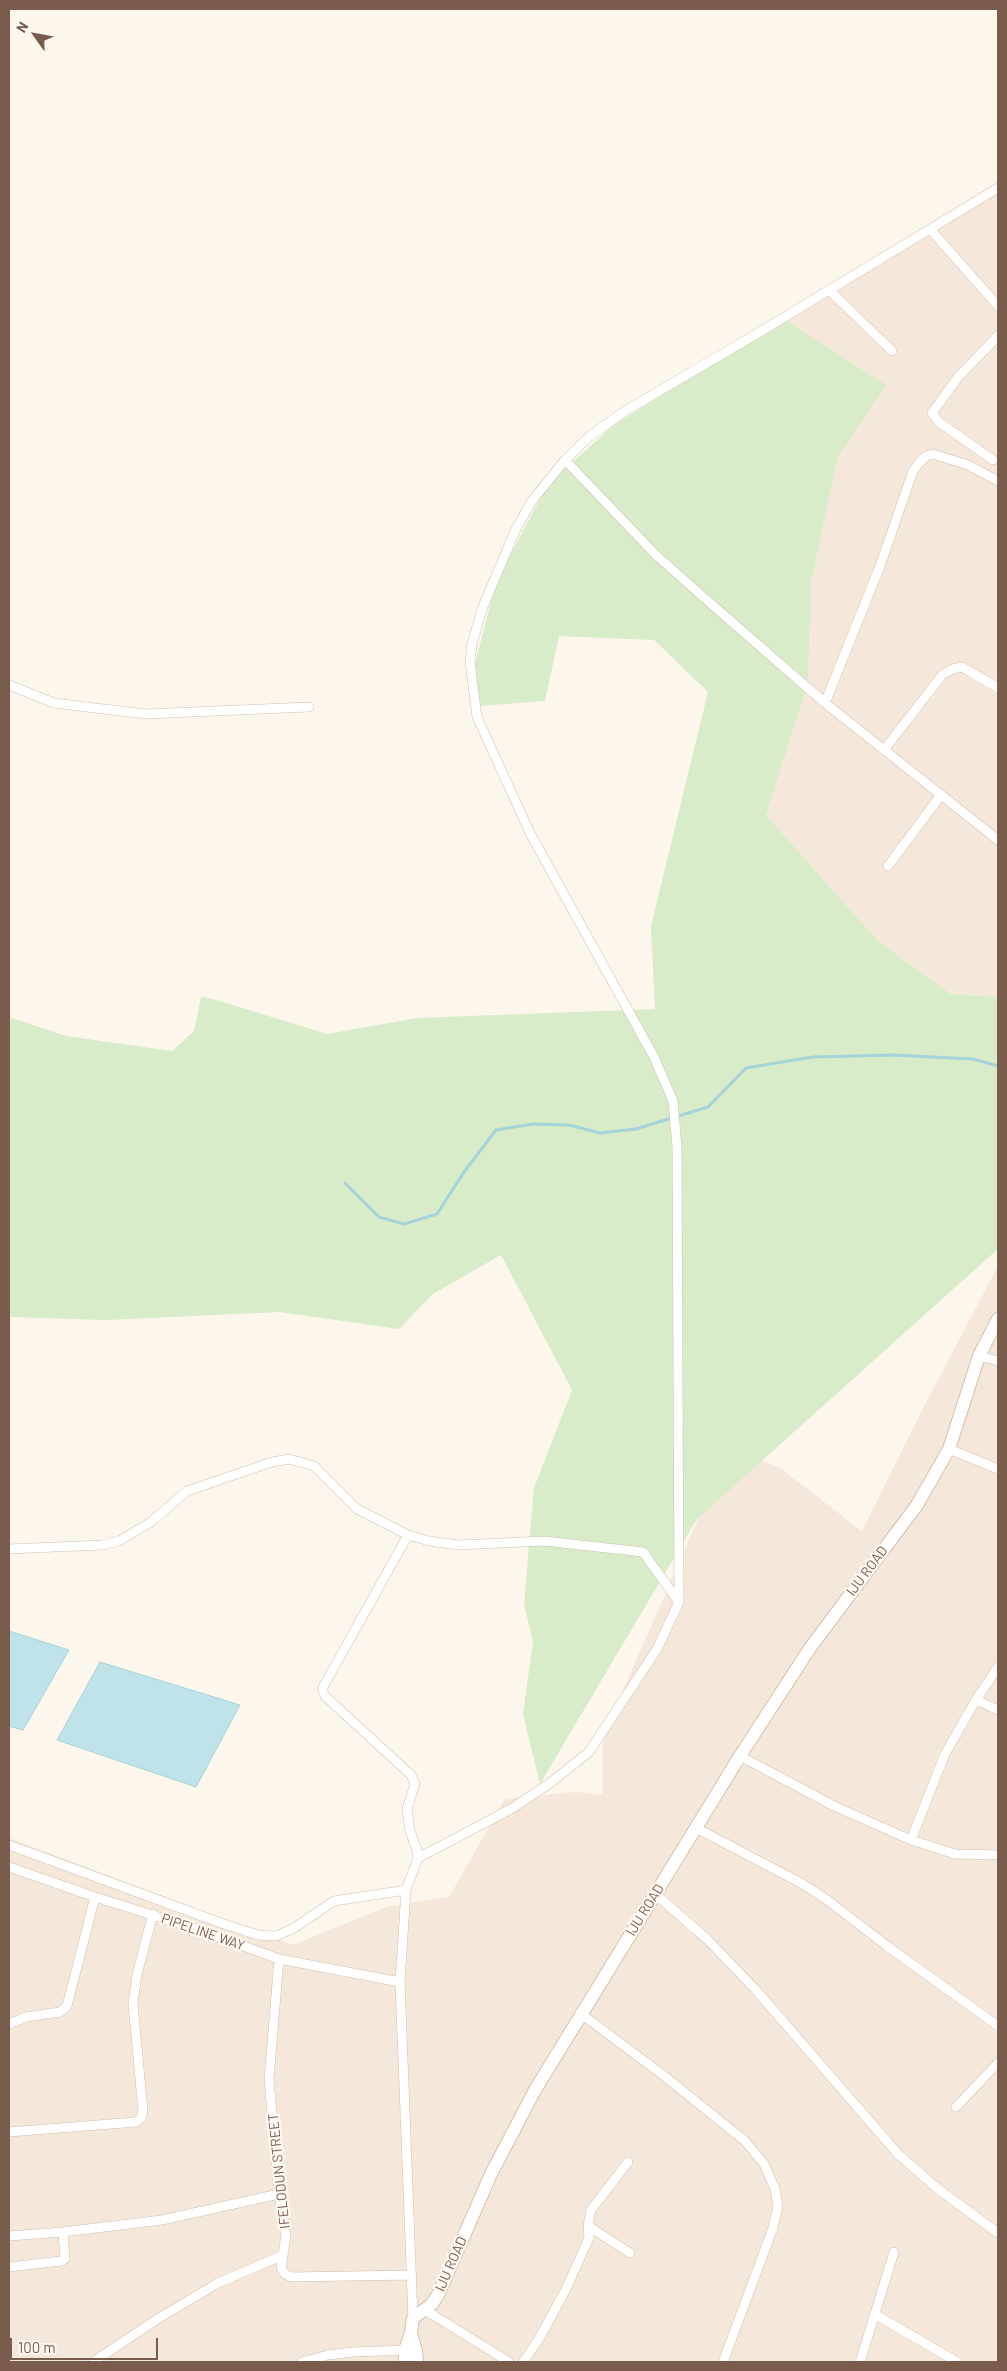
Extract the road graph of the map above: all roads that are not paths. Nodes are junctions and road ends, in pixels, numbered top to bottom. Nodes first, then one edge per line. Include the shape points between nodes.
1 (998, 188) edge
2 (930, 229) junction
3 (829, 290) junction
4 (998, 306) edge
5 (998, 336) edge
6 (892, 351) dead end
7 (565, 460) junction
8 (993, 460) dead end
9 (998, 481) edge
10 (9, 685) edge
11 (998, 688) edge
12 (825, 703) junction
13 (309, 707) dead end
14 (884, 750) junction
15 (941, 795) junction
16 (998, 840) edge
17 (888, 866) dead end
18 (998, 1319) edge
19 (979, 1356) junction
20 (998, 1361) edge
21 (948, 1449) junction
22 (998, 1469) edge
23 (408, 1535) junction
24 (9, 1549) edge
25 (679, 1602) junction
26 (998, 1667) edge
27 (976, 1700) junction
28 (998, 1710) edge
29 (740, 1756) junction
30 (696, 1828) junction
31 (912, 1840) junction
32 (9, 1845) edge
33 (998, 1855) edge
34 (418, 1858) junction
35 (9, 1867) edge
36 (406, 1890) junction
37 (655, 1894) junction
38 (95, 1897) junction
39 (153, 1914) junction
40 (279, 1959) junction
41 (400, 1982) junction
42 (580, 2013) junction
43 (9, 2024) edge
44 (998, 2026) edge
45 (998, 2065) edge
46 (956, 2107) dead end
47 (9, 2132) edge
48 (628, 2162) dead end
49 (279, 2194) junction
50 (588, 2226) junction
51 (63, 2232) junction
52 (998, 2233) edge
53 (9, 2236) edge
54 (894, 2252) dead end
55 (630, 2253) dead end
56 (281, 2256) junction
57 (9, 2267) edge
58 (411, 2275) junction
59 (425, 2310) junction
60 (876, 2315) junction
61 (413, 2318) junction
62 (411, 2356) edge
63 (93, 2362) edge
64 (302, 2362) edge
65 (509, 2362) edge
66 (522, 2362) edge
67 (723, 2362) edge
68 (860, 2362) edge
69 (957, 2362) edge

1 - 2 street
2 - 3 street
2 - 4 street
3 - 6 street
3 - 7 street via 625,411 590,436
5 - 8 street via 959,376 932,413 939,422
7 - 12 street via 656,555
7 - 25 street via 531,502 498,569 482,609 470,662 477,717 530,833 654,1057 673,1101 677,1147
9 - 12 street via 968,465 933,454 918,463
10 - 13 street via 54,703 145,714
11 - 14 street via 962,667 948,671
12 - 14 street
14 - 15 street
15 - 16 street
15 - 17 street
18 - 19 main road, IJU ROAD
19 - 20 street
19 - 21 main road, IJU ROAD
21 - 22 street
21 - 29 main road, IJU ROAD via 917,1505 810,1648
23 - 24 street via 356,1508 314,1466 289,1459 187,1491 151,1522 119,1541
23 - 25 street via 458,1545 544,1541 643,1552
23 - 34 street via 322,1689 325,1696 414,1780 407,1809
25 - 34 street via 657,1649 589,1752 511,1809
26 - 27 street
27 - 28 street
27 - 31 street via 945,1754
29 - 30 main road, IJU ROAD
29 - 31 street via 834,1806
30 - 37 main road, IJU ROAD
30 - 44 street via 826,1899
31 - 33 street via 955,1854
32 - 36 street via 258,1935 276,1936 294,1928 334,1901
34 - 36 street
35 - 38 street, PIPELINE WAY
36 - 41 street
37 - 42 main road, IJU ROAD
37 - 52 street via 707,1939 754,1989 898,2154 938,2189
38 - 39 street, PIPELINE WAY
38 - 43 street via 67,2006 60,2012 26,2017
39 - 40 street, PIPELINE WAY
39 - 47 street via 137,1974 133,2004 141,2118 136,2122
40 - 41 street, PIPELINE WAY
40 - 49 street, IFELODUN STREET via 269,2078
41 - 58 street
42 - 59 main road, IJU ROAD via 491,2174 438,2293
42 - 67 street via 745,2141 764,2164 775,2189 778,2206 773,2228
45 - 46 street
48 - 50 street via 591,2210
49 - 51 street via 162,2220
49 - 56 street, IFELODUN STREET via 286,2235
50 - 55 street
50 - 66 street via 589,2238 566,2289 540,2339
51 - 53 street
51 - 57 street via 65,2259
54 - 60 street
56 - 58 street via 281,2268 291,2277
56 - 63 street via 218,2283
58 - 61 street
59 - 61 main road, IJU ROAD
59 - 65 street
60 - 68 street
60 - 69 street
61 - 62 main road
62 - 64 street via 354,2352

